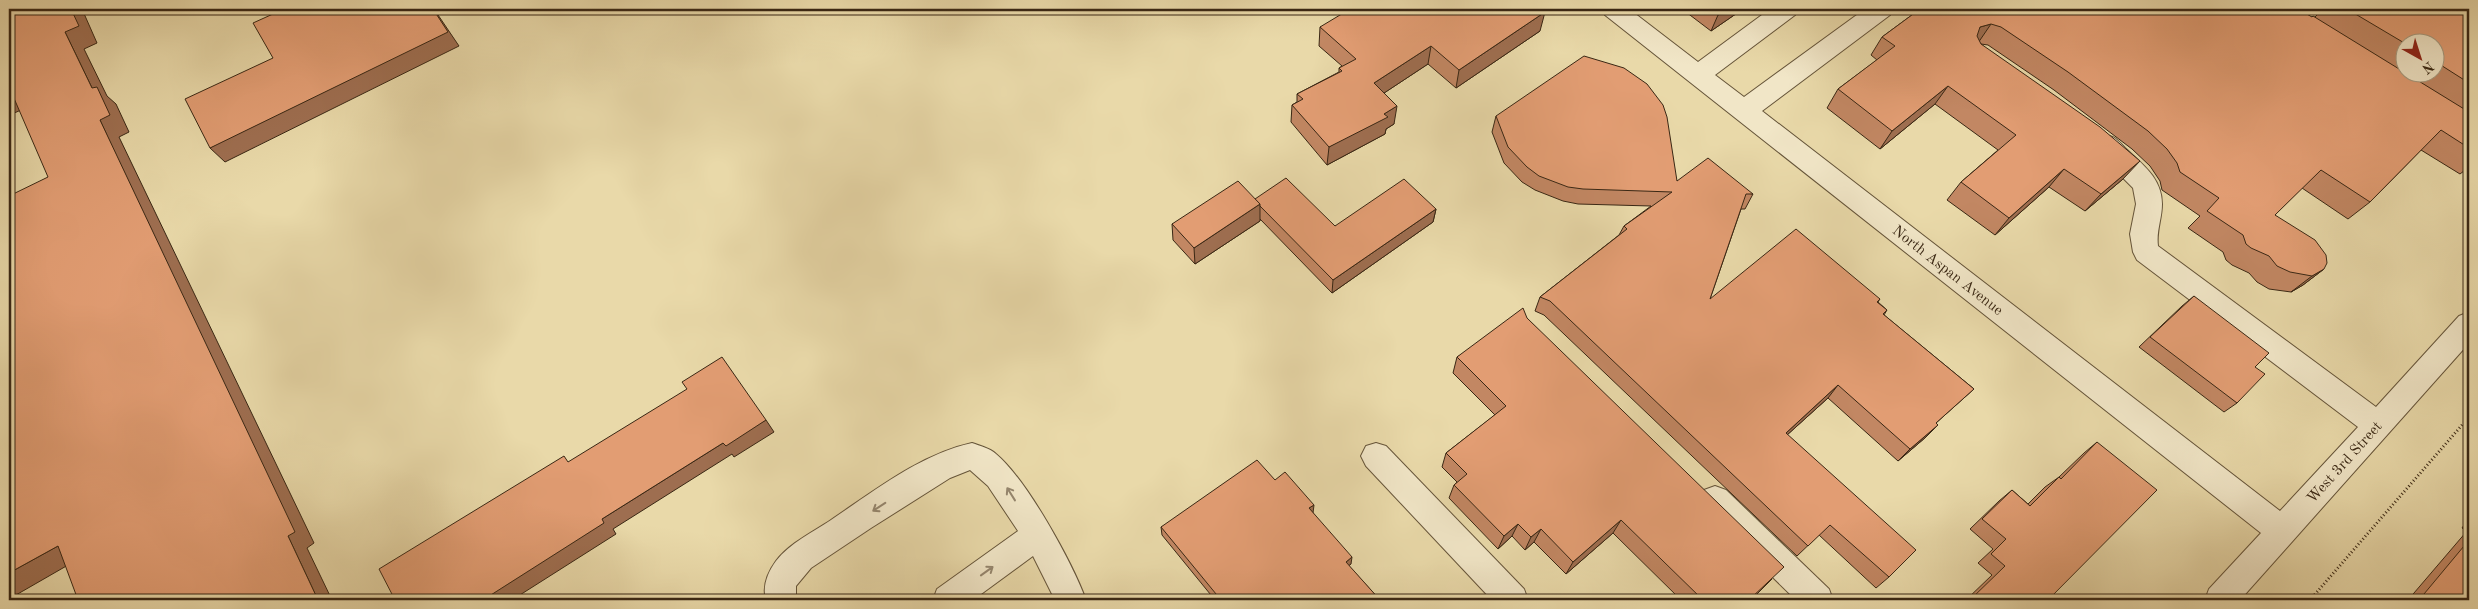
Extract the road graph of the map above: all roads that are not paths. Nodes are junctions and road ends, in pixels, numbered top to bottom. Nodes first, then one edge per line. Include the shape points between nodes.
1 (1613, 9) edge
2 (1787, 9) edge
3 (1882, 9) edge
4 (1697, 74) junction
5 (1744, 111) junction
6 (2088, 132) edge
7 (2469, 324) edge
8 (2378, 425) junction
9 (1376, 456) dead end
10 (1697, 483) edge
11 (2282, 531) junction
12 (1038, 535) junction
13 (781, 600) edge
14 (948, 600) edge
15 (1071, 600) edge
16 (1513, 600) edge
17 (1818, 600) edge
18 (2220, 600) edge

1 - 4 street, North Aspan Avenue
2 - 4 street
3 - 5 street
4 - 5 street, North Aspan Avenue
5 - 11 street, North Aspan Avenue
6 - 8 street via 2111,148 2145,183 2149,204 2143,234 2146,252
7 - 8 street, West 3rd Street
8 - 11 street, West 3rd Street
9 - 16 street
10 - 17 street
11 - 18 street, West 3rd Street
12 -> 13 street via 1004,482 983,462 972,456 954,460 800,558 784,574 779,592
14 -> 12 street
12 - 15 street

